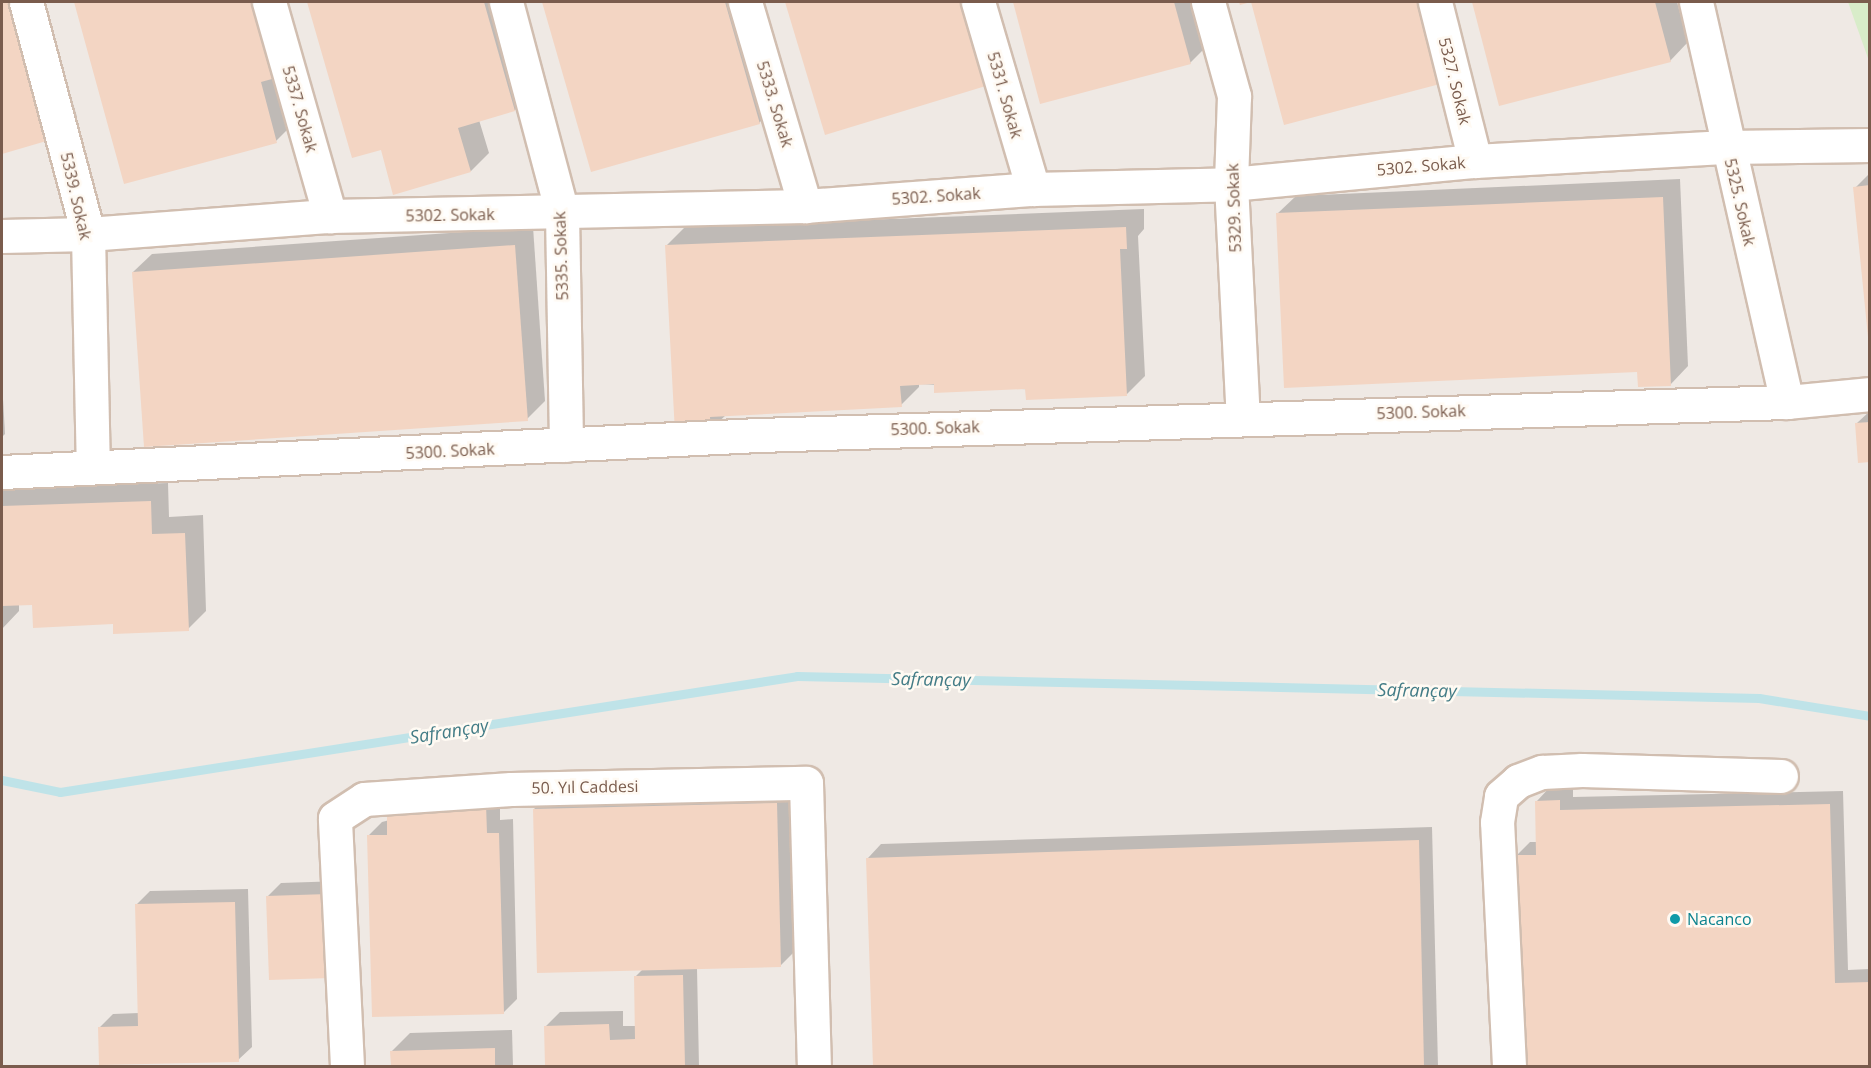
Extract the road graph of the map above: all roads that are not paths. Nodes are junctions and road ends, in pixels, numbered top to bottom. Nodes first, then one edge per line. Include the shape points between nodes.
1 (26, 2) edge
2 (269, 2) edge
3 (506, 2) edge
4 (745, 2) edge
5 (978, 2) edge
6 (1208, 2) edge
7 (1435, 2) edge
8 (1695, 2) edge
9 (1869, 144) edge
10 (1727, 147) junction
11 (1475, 161) junction
12 (1231, 184) junction
13 (1033, 189) junction
14 (805, 206) junction
15 (562, 213) junction
16 (330, 216) junction
17 (88, 234) junction
18 (2, 236) edge
19 (1869, 394) edge
20 (1787, 402) junction
21 (1243, 417) junction
22 (566, 445) junction
23 (93, 467) junction
24 (2, 472) edge
25 (1780, 776) dead end
26 (347, 1066) edge
27 (814, 1066) edge
28 (1509, 1066) edge

1 - 17 street, 5339. Sokak
2 - 16 street, 5337. Sokak
3 - 15 street, 5335. Sokak
4 - 14 street, 5333. Sokak
5 - 13 street, 5331. Sokak
6 - 12 street, 5329. Sokak via 1234,96
7 - 11 street, 5327. Sokak
8 - 10 street, 5325. Sokak
9 - 10 street, 5302. Sokak
10 - 11 street, 5302. Sokak
10 - 20 street, 5325. Sokak
11 - 12 street, 5302. Sokak
12 - 13 street, 5302. Sokak
12 - 21 street, 5329. Sokak
13 - 14 street, 5302. Sokak
14 - 15 street, 5302. Sokak
15 - 16 street, 5302. Sokak
15 - 22 street, 5335. Sokak
16 - 17 street, 5302. Sokak
17 - 18 street, 5302. Sokak
17 - 23 street, 5339. Sokak
19 - 20 street, 5300. Sokak
20 - 21 street, 5300. Sokak
21 - 22 street, 5300. Sokak
22 - 23 street, 5300. Sokak
23 - 24 street, 5300. Sokak
25 - 28 street via 1542,772 1518,781 1501,796 1497,822
26 - 27 street, 50. Yıl Caddesi via 335,818 364,799 511,789 806,783

